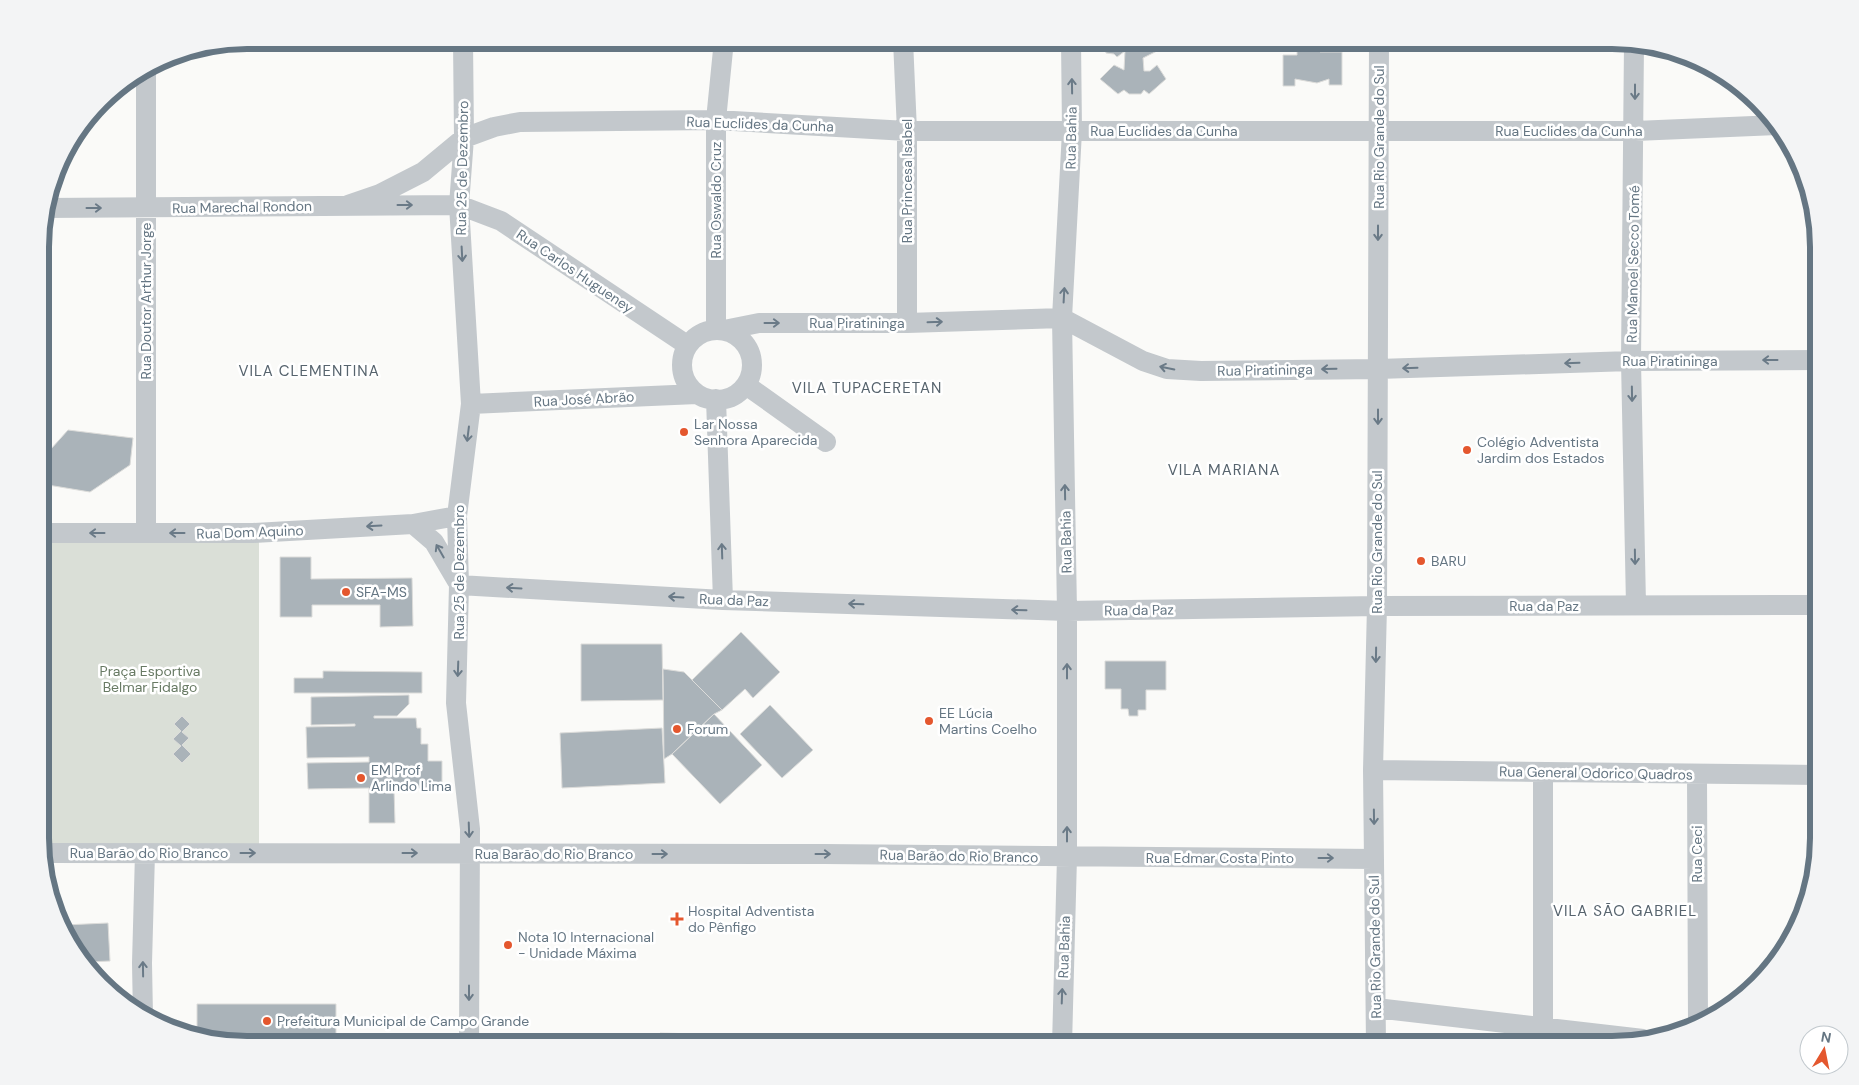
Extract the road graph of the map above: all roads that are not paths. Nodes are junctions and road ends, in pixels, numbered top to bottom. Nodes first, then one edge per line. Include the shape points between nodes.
1 (463, 49) edge
2 (723, 49) edge
3 (903, 49) edge
4 (1071, 49) edge
5 (1379, 49) edge
6 (1634, 50) edge
7 (146, 76) edge
8 (716, 120) junction
9 (1768, 125) edge
10 (907, 131) junction
11 (1072, 131) junction
12 (1379, 131) junction
13 (1635, 131) junction
14 (464, 138) junction
15 (348, 205) junction
16 (459, 205) junction
17 (53, 208) edge
18 (146, 208) junction
19 (1062, 318) junction
20 (908, 322) junction
21 (720, 330) junction
22 (687, 345) junction
23 (1810, 360) edge
24 (1631, 361) junction
25 (1378, 369) junction
26 (746, 384) junction
27 (697, 394) junction
28 (716, 400) junction
29 (471, 404) junction
30 (826, 442) dead end
31 (457, 516) junction
32 (412, 524) junction
33 (49, 533) edge
34 (146, 533) junction
35 (459, 585) junction
36 (724, 600) junction
37 (1636, 605) junction
38 (1810, 605) edge
39 (1377, 606) junction
40 (1068, 611) junction
41 (1373, 770) junction
42 (1543, 772) junction
43 (1697, 774) junction
44 (1810, 775) edge
45 (49, 853) edge
46 (145, 853) junction
47 (470, 854) junction
48 (1067, 857) junction
49 (1374, 858) junction
50 (144, 1008) edge
51 (1376, 1008) junction
52 (1698, 1017) edge
53 (469, 1036) edge
54 (1062, 1036) edge
55 (1376, 1036) edge
56 (1543, 1036) edge

1 - 14 street, Rua 25 de Dezembro
2 - 8 street, Rua Oswaldo Cruz
3 - 10 street, Rua Princesa Isabel
11 -> 4 street, Rua Bahia
5 - 12 street, Rua Rio Grande do Sul
6 -> 13 street, Rua Manoel Secco Tomé
7 - 18 street, Rua Doutor Arthur Jorge
8 - 10 street, Rua Euclides da Cunha
8 - 14 street, Rua Euclides da Cunha via 520,122
8 - 21 street, Rua Oswaldo Cruz
9 - 13 street, Rua Euclides da Cunha
10 - 11 street, Rua Euclides da Cunha
10 - 20 street, Rua Princesa Isabel
11 - 12 street, Rua Euclides da Cunha
19 -> 11 street, Rua Bahia
12 - 13 street, Rua Euclides da Cunha
12 -> 25 street, Rua Rio Grande do Sul
13 - 24 street, Rua Manoel Secco Tomé
14 - 15 street, Rua Marechal Rondon via 423,172 380,194
14 - 16 street, Rua 25 de Dezembro
15 -> 16 street, Rua Marechal Rondon
15 - 18 street, Rua Marechal Rondon
16 - 22 street, Rua Carlos Hugueney via 501,221
16 -> 29 street, Rua 25 de Dezembro
17 -> 18 street, Rua Marechal Rondon
18 - 34 street, Rua Doutor Arthur Jorge
20 -> 19 street, Rua Piratininga
25 -> 19 street, Rua Piratininga via 1201,372 1167,369 1143,361
40 -> 19 street, Rua Bahia
21 -> 20 street, Rua Piratininga via 759,323
21 - 22 street via 697,335
21 - 26 street via 737,335 747,345 752,358 752,372
22 - 27 street via 681,371
23 -> 24 street, Rua Piratininga
24 -> 25 street, Rua Piratininga
24 -> 37 street, Rua Manoel Secco Tomé
25 -> 39 street, Rua Rio Grande do Sul
26 - 28 street via 736,394
26 - 30 street
27 - 28 street
27 - 29 street, Rua José Abrão
36 -> 28 street
29 -> 31 street, Rua 25 de Dezembro
31 - 32 street, Rua Dom Aquino
31 - 35 street, Rua 25 de Dezembro
32 -> 34 street, Rua Dom Aquino via 253,533
35 -> 32 street via 434,542
34 -> 33 street, Rua Dom Aquino
36 -> 35 street, Rua da Paz
35 -> 47 street, Rua 25 de Dezembro via 456,703
40 -> 36 street, Rua da Paz
37 - 38 street, Rua da Paz
37 - 39 street, Rua da Paz
39 - 40 street, Rua da Paz
39 -> 41 street, Rua Rio Grande do Sul
48 -> 40 street, Rua Bahia
41 - 42 street, Rua General Odorico Quadros
41 -> 49 street, Rua Rio Grande do Sul
42 - 43 street, Rua General Odorico Quadros
42 - 56 street
43 - 44 street, Rua General Odorico Quadros
43 - 52 street, Rua Ceci
45 - 46 street, Rua Barão do Rio Branco
46 -> 47 street, Rua Barão do Rio Branco
50 -> 46 street
47 -> 48 street, Rua Barão do Rio Branco
47 -> 53 street, Rua 25 de Dezembro
48 -> 49 street, Rua Edmar Costa Pinto
54 -> 48 street, Rua Bahia
49 - 51 street, Rua Rio Grande do Sul
51 - 55 street, Rua Rio Grande do Sul
51 - 56 street

